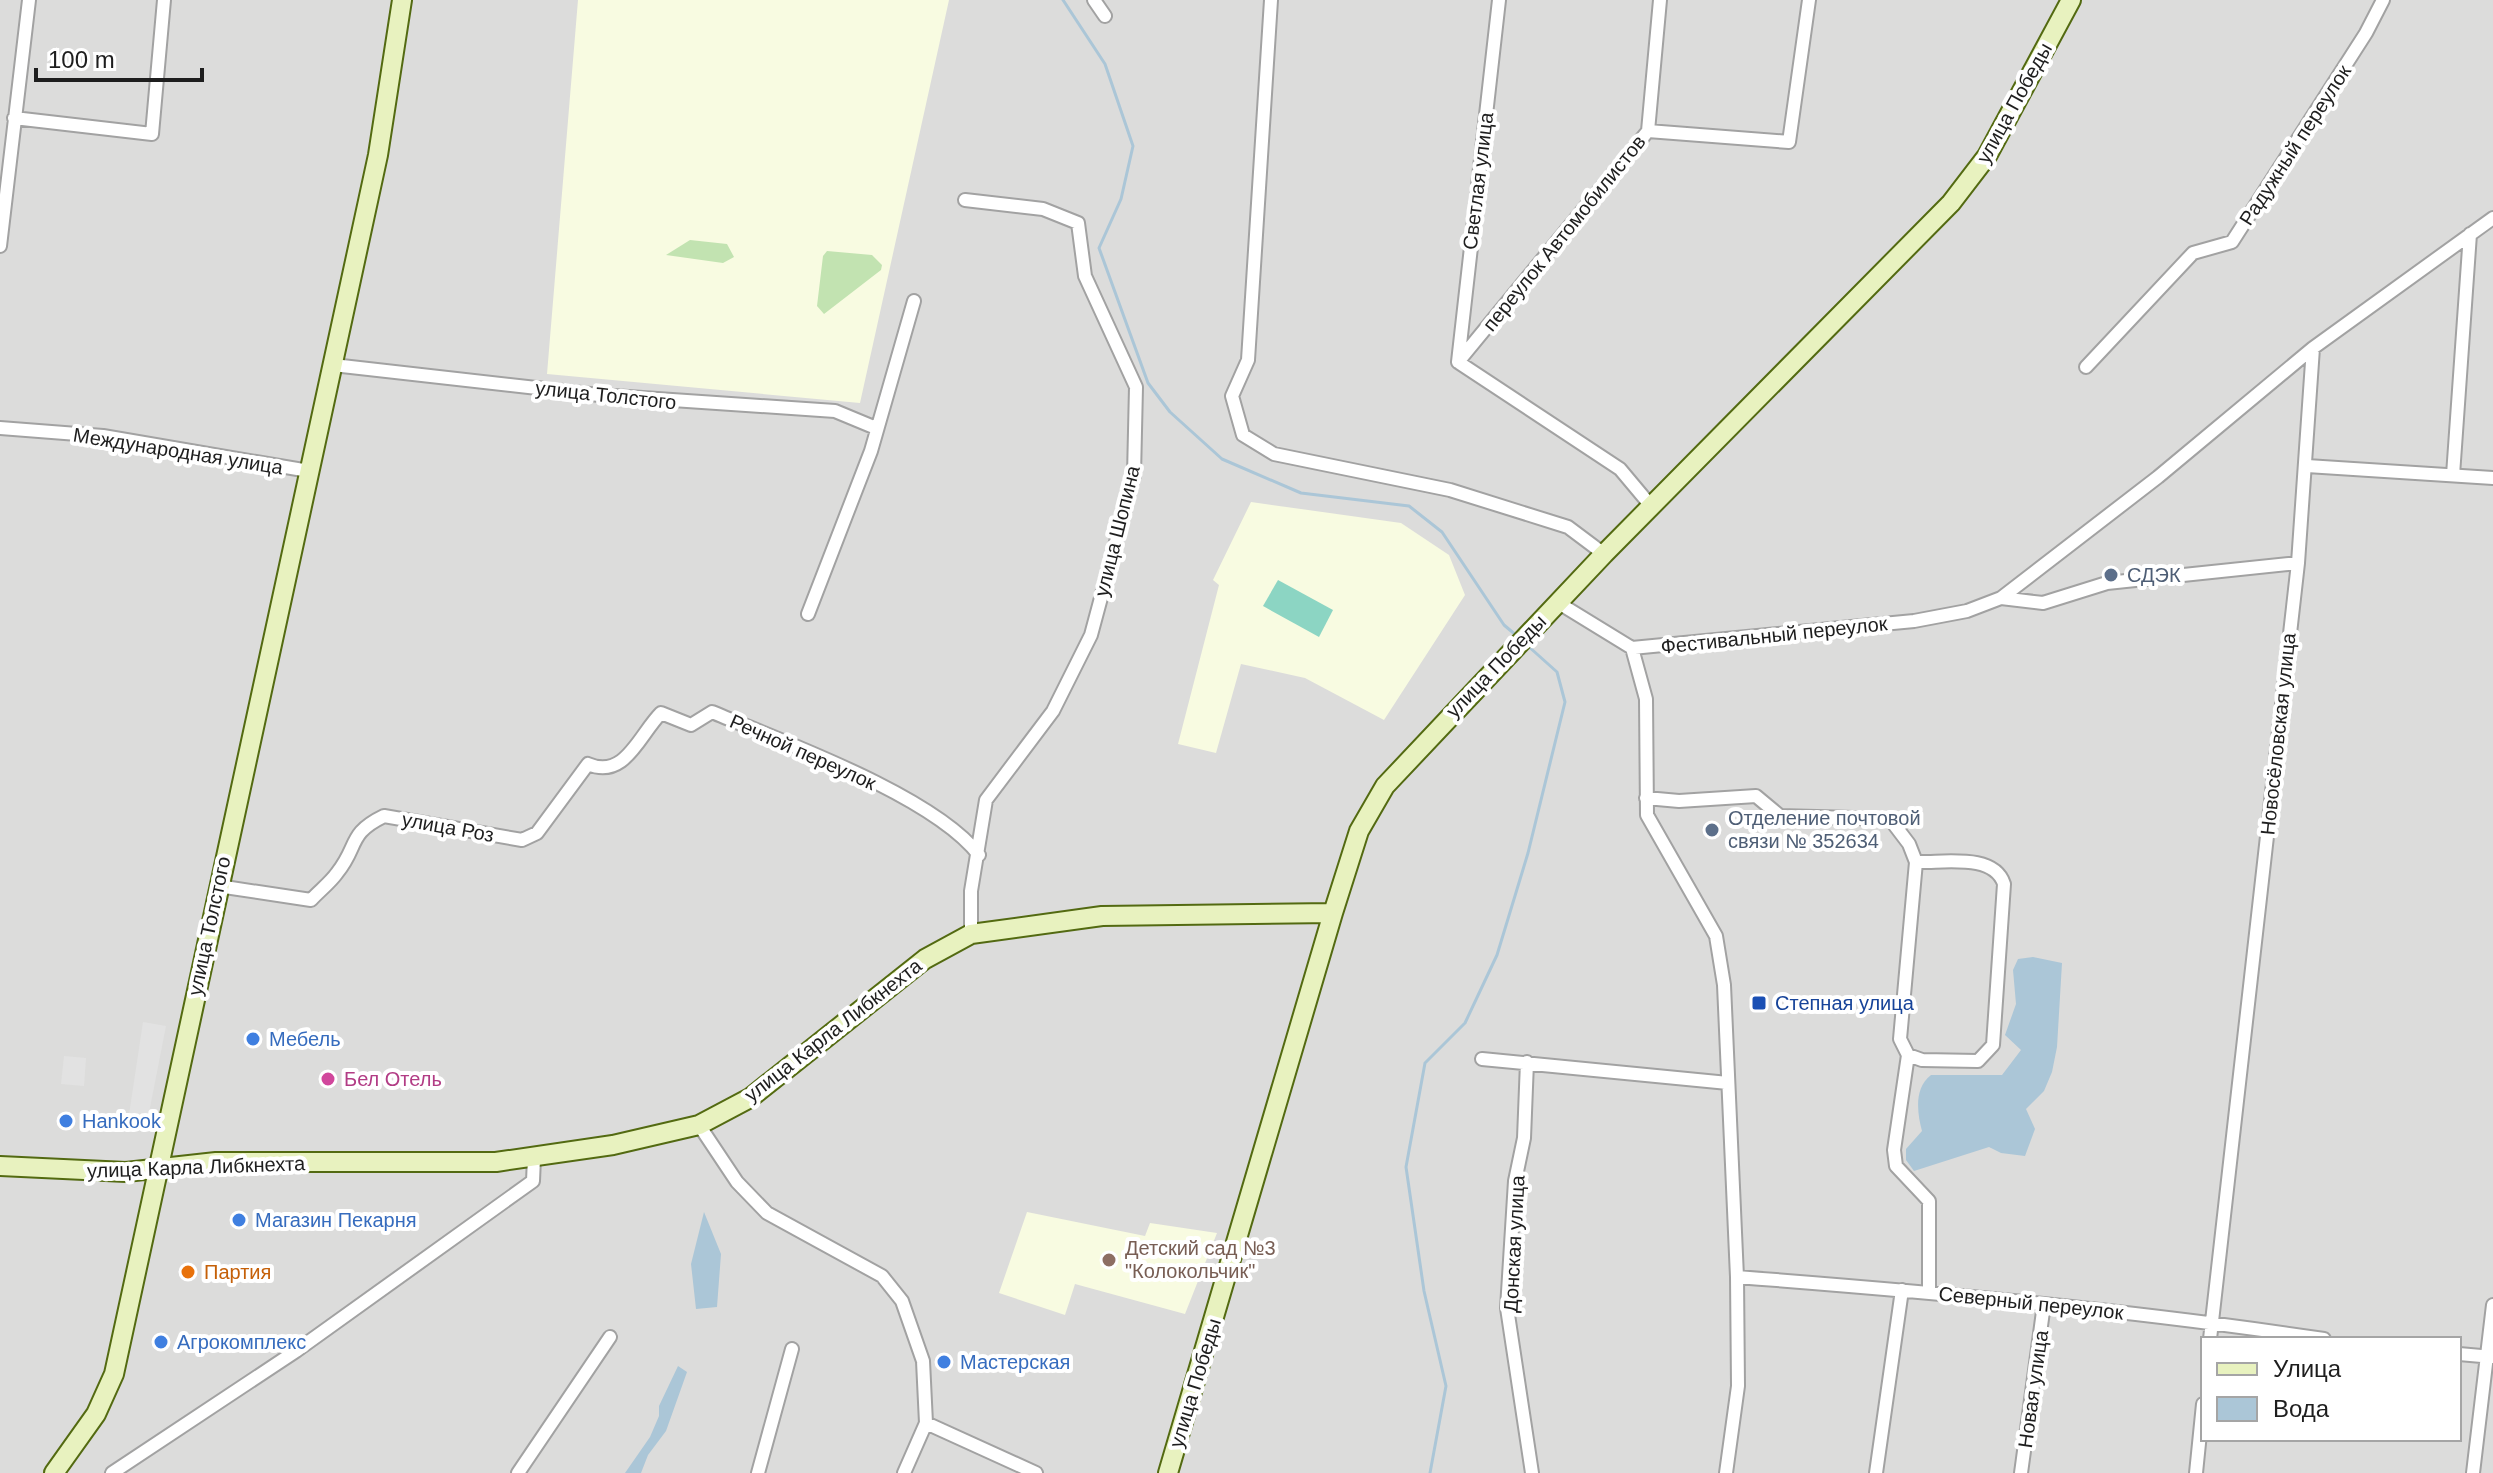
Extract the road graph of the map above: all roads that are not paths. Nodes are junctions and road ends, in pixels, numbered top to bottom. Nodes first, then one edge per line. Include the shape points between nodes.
1 (29, 0) edge
2 (164, 0) edge
3 (402, 0) edge
4 (1094, 0) edge
5 (1271, 0) edge
6 (1499, 0) edge
7 (1660, 0) edge
8 (1809, 0) edge
9 (2071, 0) edge
10 (2383, 0) edge
11 (1105, 16) dead end
12 (14, 118) junction
13 (1648, 131) junction
14 (965, 200) dead end
15 (2493, 218) edge
16 (2470, 234) junction
17 (0, 246) edge
18 (914, 301) dead end
19 (2313, 348) junction
20 (1458, 362) junction
21 (333, 365) junction
22 (2086, 367) dead end
23 (0, 428) edge
24 (876, 428) junction
25 (2307, 466) junction
26 (309, 471) junction
27 (2453, 475) junction
28 (2493, 478) edge
29 (1651, 506) junction
30 (1604, 554) junction
31 (2298, 563) junction
32 (2001, 598) junction
33 (1557, 602) junction
34 (808, 614) dead end
35 (1632, 648) junction
36 (588, 764) joint
37 (1646, 798) junction
38 (979, 855) junction
39 (1916, 862) junction
40 (218, 886) junction
41 (1333, 913) junction
42 (971, 934) junction
43 (1908, 1055) junction
44 (1482, 1059) dead end
45 (1527, 1062) junction
46 (1728, 1083) junction
47 (699, 1125) junction
48 (534, 1158) junction
49 (0, 1166) edge
50 (159, 1169) junction
51 (1737, 1277) junction
52 (1902, 1290) junction
53 (1929, 1292) junction
54 (2044, 1304) junction
55 (2493, 1305) edge
56 (2211, 1322) junction
57 (610, 1337) dead end
58 (2210, 1337) edge
59 (2311, 1337) edge
60 (792, 1349) dead end
61 (2461, 1354) edge
62 (2490, 1356) edge
63 (926, 1423) junction
64 (2201, 1424) edge
65 (54, 1473) edge
66 (112, 1473) edge
67 (518, 1473) edge
68 (758, 1473) edge
69 (904, 1473) edge
70 (1036, 1473) edge
71 (1168, 1473) edge
72 (1532, 1473) edge
73 (1726, 1473) edge
74 (1876, 1473) edge
75 (2021, 1473) edge
76 (2196, 1473) edge
77 (2473, 1473) edge

1 - 12 street
2 - 12 street via 152,134
3 - 21 street, улица Толстого via 381,140
4 - 11 street
5 - 30 street via 1248,360 1232,396 1243,435 1274,454 1450,490 1568,527
6 - 20 street, Светлая улица
7 - 13 street, переулок Автомобилистов
8 - 13 street via 1789,142
9 - 29 street, улица Победы via 1987,156 1951,203
10 - 22 street, Радужный переулок via 2232,242 2193,253
12 - 17 street
13 - 20 street, переулок Автомобилистов
14 - 38 street, улица Шопина via 1043,209 1078,223 1085,276 1136,387 1134,475 1091,635 1053,711 986,800
15 - 16 street
16 - 19 street
16 - 27 street
18 - 24 street
19 - 25 street, Новосёловская улица
19 - 32 street, Фестивальный переулок
20 - 29 street via 1620,469
21 - 24 street, улица Толстого via 646,399 835,411
21 - 26 street, улица Толстого
23 - 26 street, Международная улица via 103,436
24 - 34 street
25 - 27 street
25 - 31 street, Новосёловская улица
26 - 40 street, улица Толстого
27 - 28 street
29 - 30 street, улица Победы
30 - 33 street, улица Победы
31 - 32 street, Фестивальный переулок via 2107,583 2043,603
31 - 56 street, Новосёловская улица
32 - 35 street, Фестивальный переулок via 1914,621
33 - 35 street, Фестивальный переулок
33 - 41 street, улица Победы via 1385,786 1359,831
35 - 37 street via 1646,699
36 - 38 street, Речной переулок via 610,769 621,764 661,713 691,725 712,712 935,814
36 - 40 street, улица Роз via 537,833 522,840 384,816 365,826 339,871 311,900
37 - 39 street via 1756,796 1780,816 1890,819
37 - 46 street via 1647,815 1716,936
38 - 42 street, улица Шопина via 971,891
39 - 43 street via 1900,1039
39 - 43 street via 1989,864 2004,884 1993,1045 1978,1061
40 - 50 street, улица Толстого
41 - 42 street, улица Карла Либкнехта via 1102,916
41 - 71 street, улица Победы
42 - 47 street, улица Карла Либкнехта via 925,959 750,1098
43 - 53 street via 1894,1150 1896,1166 1929,1201
44 - 45 street
45 - 46 street
45 - 72 street, Донская улица via 1507,1308
46 - 51 street
47 - 48 street, улица Карла Либкнехта
47 - 63 street via 737,1182 767,1213 882,1276 902,1301 923,1361
48 - 50 street, улица Карла Либкнехта via 423,1164 216,1162
48 - 66 street via 533,1181 296,1351
49 - 50 street, улица Карла Либкнехта via 97,1172
50 - 65 street, улица Толстого via 114,1374 96,1414
51 - 52 street, Северный переулок
51 - 73 street via 1738,1386
52 - 53 street, Северный переулок
52 - 74 street
53 - 54 street, Северный переулок
54 - 56 street, Северный переулок
54 - 75 street, Новая улица
55 - 62 street
56 - 58 street, Новосёловская улица
56 - 59 street, Северный переулок
57 - 67 street
60 - 68 street
61 - 62 street
62 - 77 street
63 - 69 street
63 - 70 street
64 - 76 street

